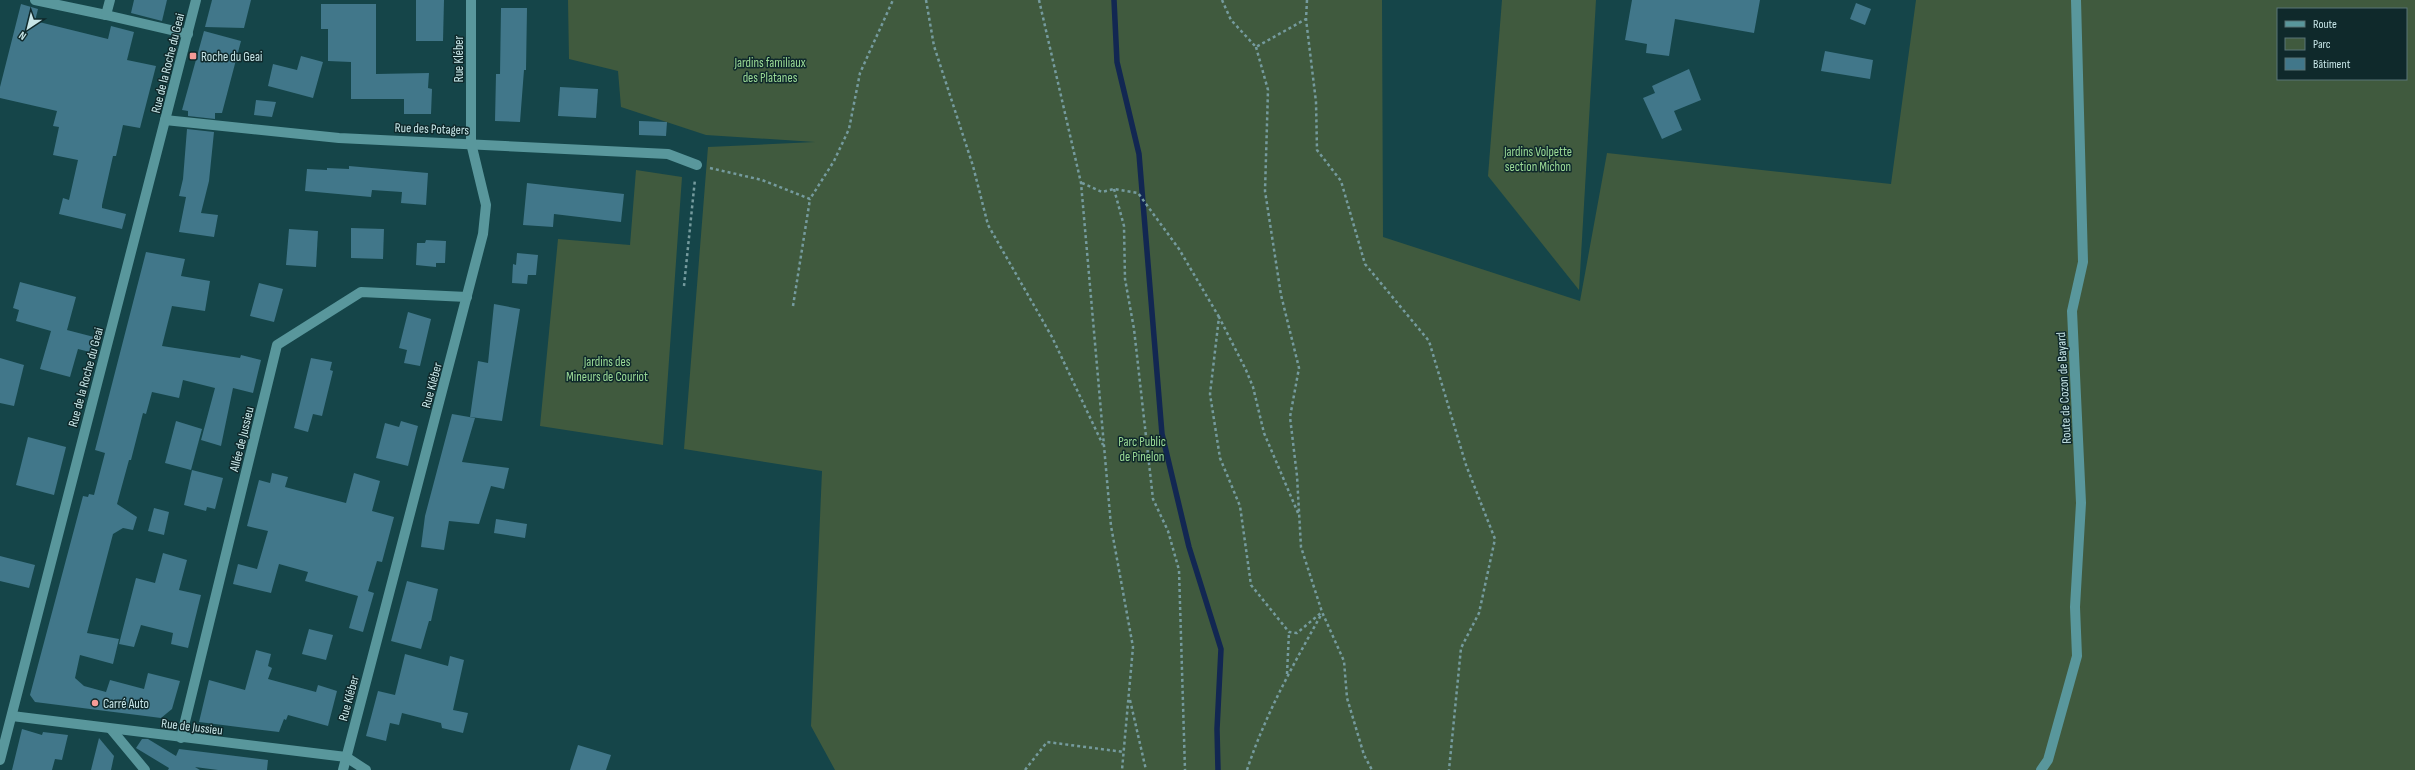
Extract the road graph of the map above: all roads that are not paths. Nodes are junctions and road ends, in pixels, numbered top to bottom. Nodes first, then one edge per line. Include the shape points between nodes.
1 (35, 0) edge
2 (110, 0) edge
3 (196, 0) edge
4 (470, 0) edge
5 (2076, 0) edge
6 (106, 15) junction
7 (188, 34) junction
8 (165, 120) junction
9 (471, 143) junction
10 (697, 165) road end
11 (467, 297) junction
12 (12, 716) junction
13 (111, 729) junction
14 (181, 738) junction
15 (346, 757) junction
16 (0, 760) edge
17 (144, 770) edge
18 (343, 770) edge
19 (366, 770) edge
20 (2041, 770) edge

1 - 6 street
2 - 6 street
3 - 7 street, Rue de la Roche du Geai
4 - 9 street, Rue Kléber
5 - 20 street, Route de Cozon de Bayard via 2083,262 2072,311 2081,503 2075,607 2077,656 2048,760
6 - 7 street
7 - 8 street, Rue de la Roche du Geai
8 - 9 street, Rue des Potagers via 339,138
8 - 12 street, Rue de la Roche du Geai
9 - 10 street, Rue des Potagers via 668,154
9 - 11 street, Rue Kléber via 486,205 483,234
11 - 14 street, Allée de Jussieu via 362,292 277,345
11 - 15 street, Rue Kléber
12 - 13 street, Rue de Jussieu
12 - 16 street, Rue de la Roche du Geai
13 - 14 street, Rue de Jussieu
13 - 17 street
14 - 15 street, Rue de Jussieu
15 - 18 street, Rue Kléber
15 - 19 street, Rue de Jussieu

